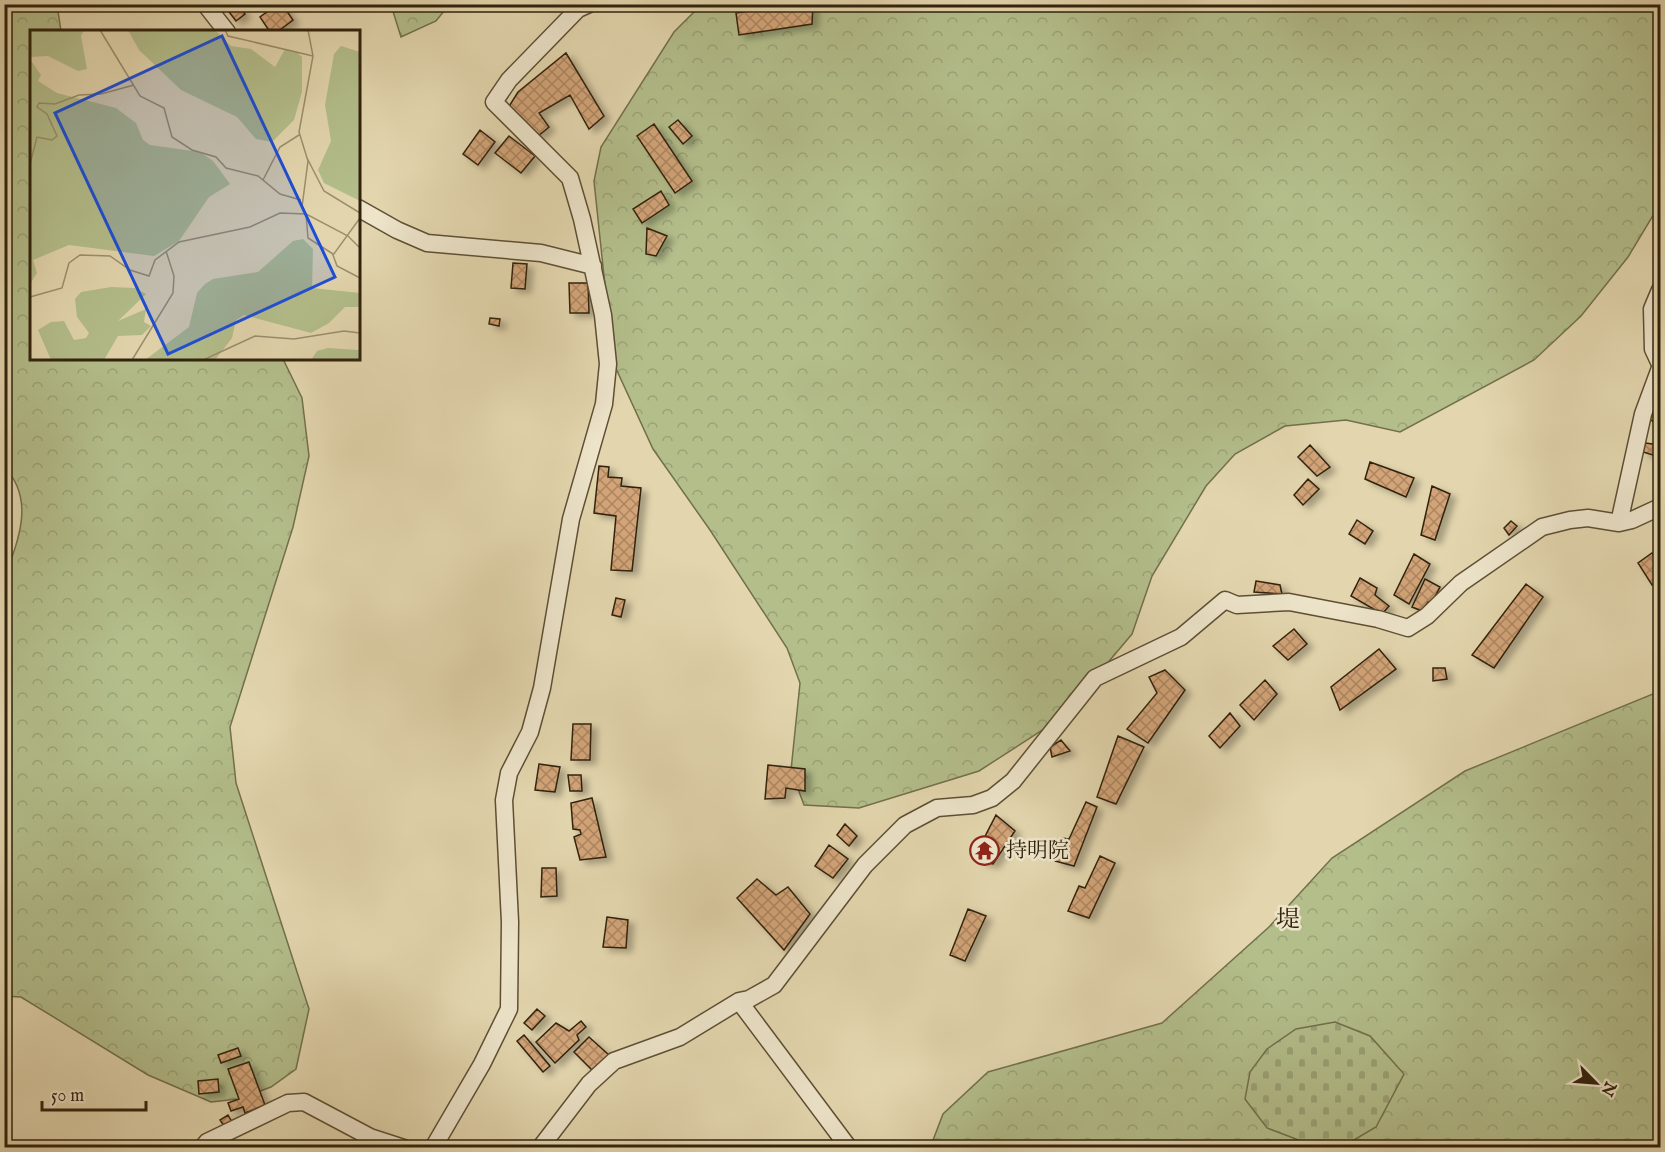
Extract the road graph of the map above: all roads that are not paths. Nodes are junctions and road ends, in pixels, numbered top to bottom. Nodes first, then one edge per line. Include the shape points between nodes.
1 (205, 4) edge
2 (589, 4) edge
3 (225, 30) edge
4 (360, 209) edge
5 (593, 266) junction
6 (1660, 291) edge
7 (1660, 366) edge
8 (1660, 507) edge
9 (1619, 523) junction
10 (740, 1001) junction
11 (201, 1148) edge
12 (404, 1148) edge
13 (433, 1148) edge
14 (540, 1148) edge
15 (849, 1148) edge

1 - 3 street
2 - 5 street via 578,9 509,80 494,102 570,178
4 - 5 street via 427,243 541,253
5 - 13 street via 608,364 604,404 571,519 542,688 530,732 509,772 504,800 510,922 509,1009
6 - 7 street via 1652,309 1653,349
7 - 9 street via 1643,414
8 - 9 street
9 - 10 street via 1588,518 1542,527 1461,583 1427,616 1408,628 1289,602 1236,606 1225,600 1181,638 1095,678 1013,781 992,798 973,805 937,808 905,825 865,865 778,980
10 - 14 street via 680,1037 614,1061 589,1084
10 - 15 street
11 - 12 street via 288,1103 304,1102 370,1137

